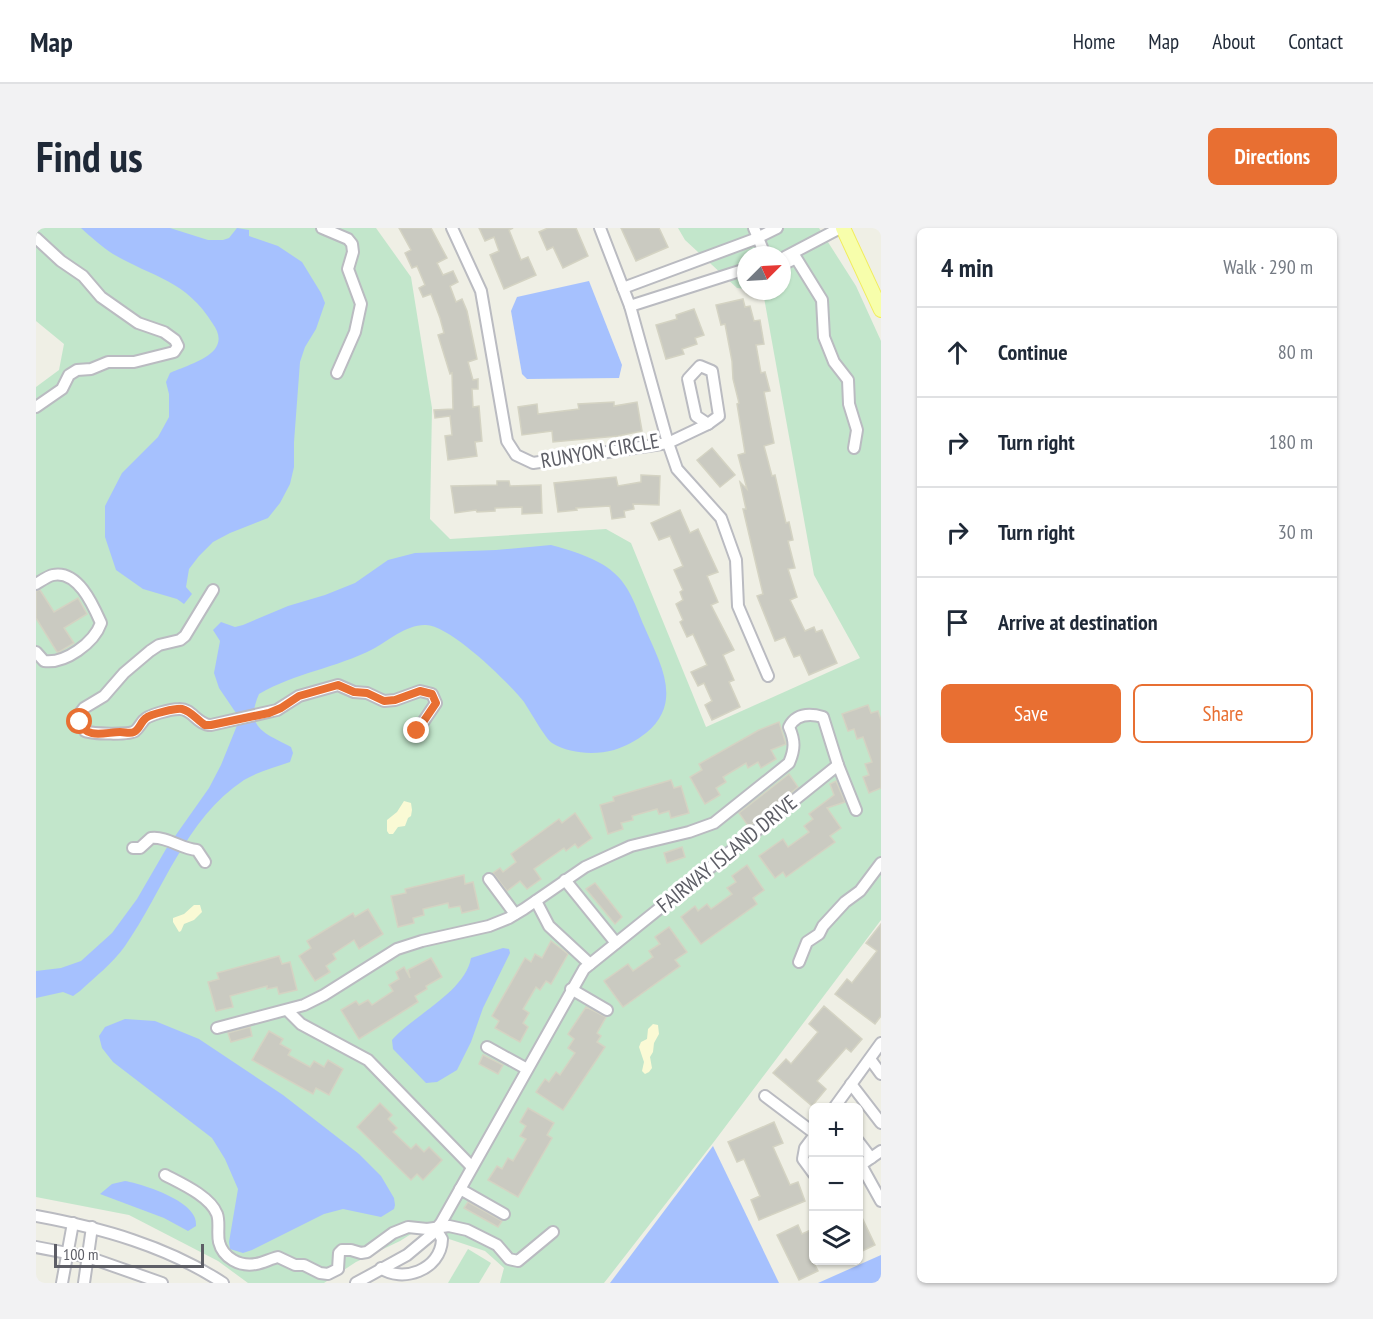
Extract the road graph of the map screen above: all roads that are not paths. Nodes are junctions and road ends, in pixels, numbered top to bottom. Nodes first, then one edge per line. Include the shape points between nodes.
1 (322, 228) edge
2 (452, 228) edge
3 (600, 228) edge
4 (777, 228) edge
5 (842, 228) edge
6 (756, 235) edge
7 (36, 238) edge
8 (791, 254) edge
9 (791, 260) edge
10 (737, 272) edge
11 (623, 288) junction
12 (630, 306) junction
13 (881, 310) edge
14 (337, 373) dead end
15 (36, 406) edge
16 (708, 424) junction
17 (668, 443) junction
18 (854, 448) dead end
19 (36, 584) edge
20 (213, 590) dead end
21 (36, 652) edge
22 (768, 676) dead end
23 (417, 731) dead end
24 (838, 765) junction
25 (856, 810) dead end
26 (133, 848) dead end
27 (205, 862) dead end
28 (881, 863) edge
29 (489, 879) dead end
30 (565, 880) junction
31 (536, 901) junction
32 (515, 914) junction
33 (616, 943) junction
34 (799, 962) dead end
35 (590, 964) junction
36 (572, 989) junction
37 (607, 1010) dead end
38 (288, 1011) junction
39 (218, 1028) dead end
40 (881, 1043) edge
41 (487, 1047) dead end
42 (870, 1059) junction
43 (527, 1070) junction
44 (881, 1074) edge
45 (851, 1084) junction
46 (765, 1096) dead end
47 (837, 1103) edge
48 (881, 1123) edge
49 (809, 1131) edge
50 (809, 1141) edge
51 (863, 1148) edge
52 (881, 1151) edge
53 (872, 1158) junction
54 (863, 1164) edge
55 (472, 1167) junction
56 (809, 1168) edge
57 (863, 1171) edge
58 (165, 1175) dead end
59 (460, 1189) junction
60 (881, 1201) edge
61 (504, 1214) dead end
62 (36, 1216) edge
63 (73, 1223) junction
64 (93, 1227) junction
65 (436, 1228) junction
66 (553, 1232) dead end
67 (36, 1247) edge
68 (68, 1252) junction
69 (88, 1257) junction
70 (381, 1268) junction
71 (62, 1283) edge
72 (84, 1283) edge
73 (162, 1283) edge
74 (223, 1283) edge
75 (356, 1283) edge

1 - 14 street via 352,244 348,269 361,304 355,332
2 - 17 street, RUNYON CIRCLE via 481,291 507,441 516,455 533,463
3 - 11 street, RUNYON CIRCLE
4 - 6 street
5 - 8 street
5 - 13 main road
6 - 11 street
7 - 15 street via 83,276 101,297 138,323 164,332 178,346 174,352 134,362 108,362 77,370 69,375 62,389
9 - 18 street via 796,258 822,300 824,337 834,362 848,380 849,405 857,430
10 - 12 street
11 - 12 street, RUNYON CIRCLE
12 - 17 street, RUNYON CIRCLE
16 - 16 street via 719,416 712,372 700,366 688,379 696,416
16 - 17 street
17 - 22 street via 677,470 721,518 735,560 738,606
19 - 21 street via 52,575 73,579 101,623 90,641 64,658 44,661
20 - 23 street via 185,636 150,651 104,696 84,708 80,722 86,731 102,735 134,732 149,716 176,709 184,709 205,725 234,720 277,710 308,692 338,685 384,701 425,690 432,694 436,703
24 - 25 street, FAIRWAY ISLAND DRIVE
24 - 30 street, FAIRWAY ISLAND DRIVE via 823,717 813,714 793,719 789,727 794,752 789,763 714,823 631,846
24 - 33 street, FAIRWAY ISLAND DRIVE
26 - 27 street via 140,848 155,837 198,850
28 - 34 street via 860,891 844,902 819,934 807,942
29 - 32 street
30 - 31 street, FAIRWAY ISLAND DRIVE
30 - 33 street
31 - 32 street, FAIRWAY ISLAND DRIVE
31 - 35 street via 549,926
32 - 38 street, FAIRWAY ISLAND DRIVE via 489,926 397,949 324,995
33 - 35 street, FAIRWAY ISLAND DRIVE
35 - 36 street, FAIRWAY ISLAND DRIVE
36 - 37 street
36 - 43 street, FAIRWAY ISLAND DRIVE
38 - 39 street, FAIRWAY ISLAND DRIVE
38 - 55 street via 301,1024 368,1060
40 - 42 street
41 - 43 street
42 - 44 street
42 - 45 street
43 - 55 street, FAIRWAY ISLAND DRIVE
45 - 47 street
45 - 48 street
46 - 49 street
50 - 56 street via 803,1159
51 - 53 street
52 - 53 street
53 - 54 street
55 - 59 street, FAIRWAY ISLAND DRIVE
57 - 60 street
58 - 65 street via 191,1189 213,1208 224,1253 244,1264 278,1257 327,1274 338,1269 342,1250 367,1252 403,1229
59 - 61 street
59 - 65 street, FAIRWAY ISLAND DRIVE
62 - 63 street
63 - 64 street
63 - 68 street
64 - 69 street
64 - 74 street via 160,1250
65 - 66 street via 466,1230 497,1245 514,1261 521,1260
65 - 70 street, FAIRWAY ISLAND DRIVE via 407,1255
65 - 70 street via 442,1239 440,1253 424,1275 392,1281
67 - 68 street
68 - 69 street
68 - 71 street
69 - 72 street
69 - 73 street
70 - 75 street, FAIRWAY ISLAND DRIVE

